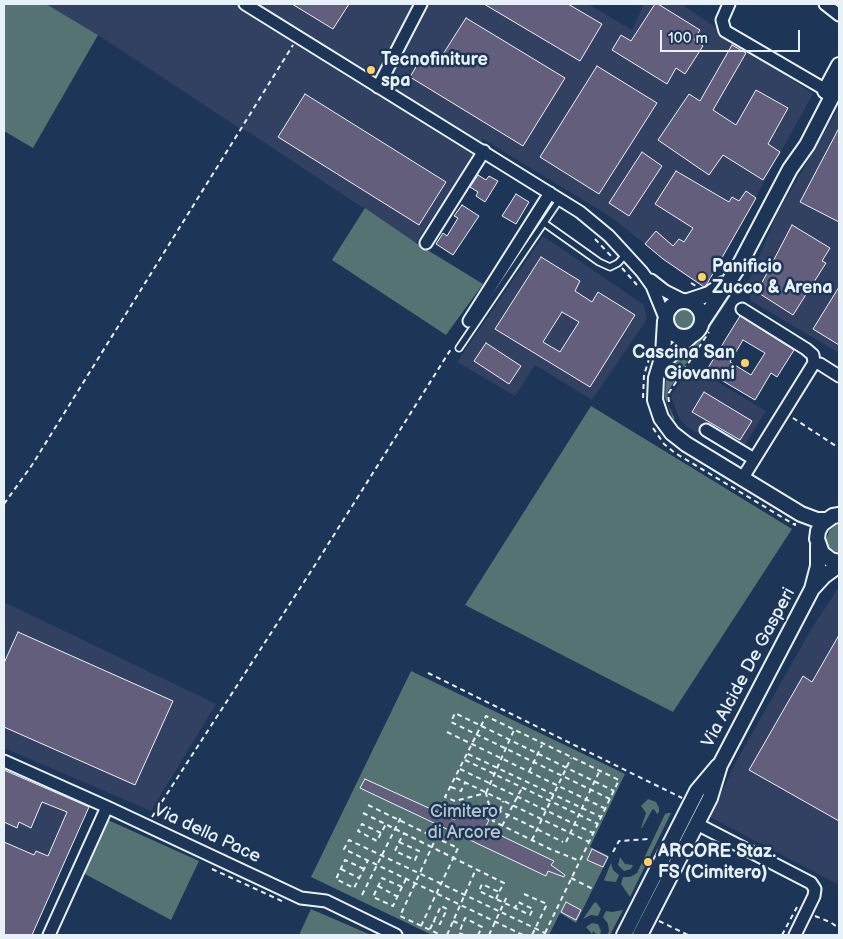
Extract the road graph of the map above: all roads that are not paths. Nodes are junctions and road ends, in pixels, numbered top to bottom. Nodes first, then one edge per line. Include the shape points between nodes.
1 (246, 4) edge
2 (422, 4) edge
3 (729, 4) edge
4 (825, 4) edge
5 (839, 15) edge
6 (839, 65) edge
7 (839, 83) edge
8 (378, 87) junction
9 (826, 90) junction
10 (822, 116) junction
11 (484, 151) junction
12 (790, 169) junction
13 (555, 196) junction
14 (544, 223) junction
15 (426, 242) dead end
16 (626, 254) junction
17 (642, 272) junction
18 (731, 277) junction
19 (686, 301) junction
20 (742, 309) dead end
21 (665, 320) junction
22 (469, 321) dead end
23 (706, 326) junction
24 (691, 336) junction
25 (460, 348) dead end
26 (661, 364) junction
27 (820, 364) dead end
28 (839, 376) edge
29 (706, 430) dead end
30 (754, 459) junction
31 (742, 478) junction
32 (801, 514) junction
33 (834, 516) edge
34 (818, 542) junction
35 (839, 564) edge
36 (812, 589) junction
37 (4, 761) edge
38 (720, 765) junction
39 (107, 806) junction
40 (691, 820) junction
41 (801, 923) junction
42 (49, 935) edge
43 (396, 935) edge
44 (624, 935) edge
45 (640, 935) edge
46 (795, 935) edge
47 (803, 935) edge

1 - 8 street
2 - 8 street
3 - 9 street via 722,20 725,31
4 - 5 street
6 - 9 street
7 - 10 street
8 - 11 street
9 - 10 street
9 - 12 street via 798,144
10 - 12 street
11 - 13 street
11 - 15 street
12 - 18 street
13 - 14 lane
13 - 16 street via 580,212
13 - 22 street
14 - 16 lane via 610,267
14 - 25 lane
16 - 17 street
17 - 19 street
17 - 21 street via 654,291
18 - 19 street via 713,292
18 - 23 street via 708,311
19 - 21 street via 672,305
19 - 23 street via 700,310
20 - 30 street via 806,348 813,355 814,363
21 - 24 street via 675,336
21 - 26 street
23 - 24 street
24 - 26 street
26 - 31 street via 656,378 655,400 661,418 686,444
27 - 28 street
29 - 30 street
30 - 31 street
31 - 32 street
32 - 33 street via 817,520
32 - 34 street
33 - 34 street via 818,531
34 - 35 street via 822,552
34 - 36 street, Via Alcide De Gasperi via 818,566
35 - 36 street, Via Alcide De Gasperi
36 - 38 street, Via Alcide De Gasperi
37 - 39 street, Via della Pace
38 - 40 street, Via Alcide De Gasperi via 710,798
38 - 40 street, Via Alcide De Gasperi via 704,781 691,803
39 - 42 street
39 - 43 street, Via della Pace via 301,898 326,901
40 - 41 street via 811,883 815,894
40 - 44 street, Via Alcide De Gasperi
40 - 45 street, Via Alcide De Gasperi
41 - 46 street
41 - 47 lane

